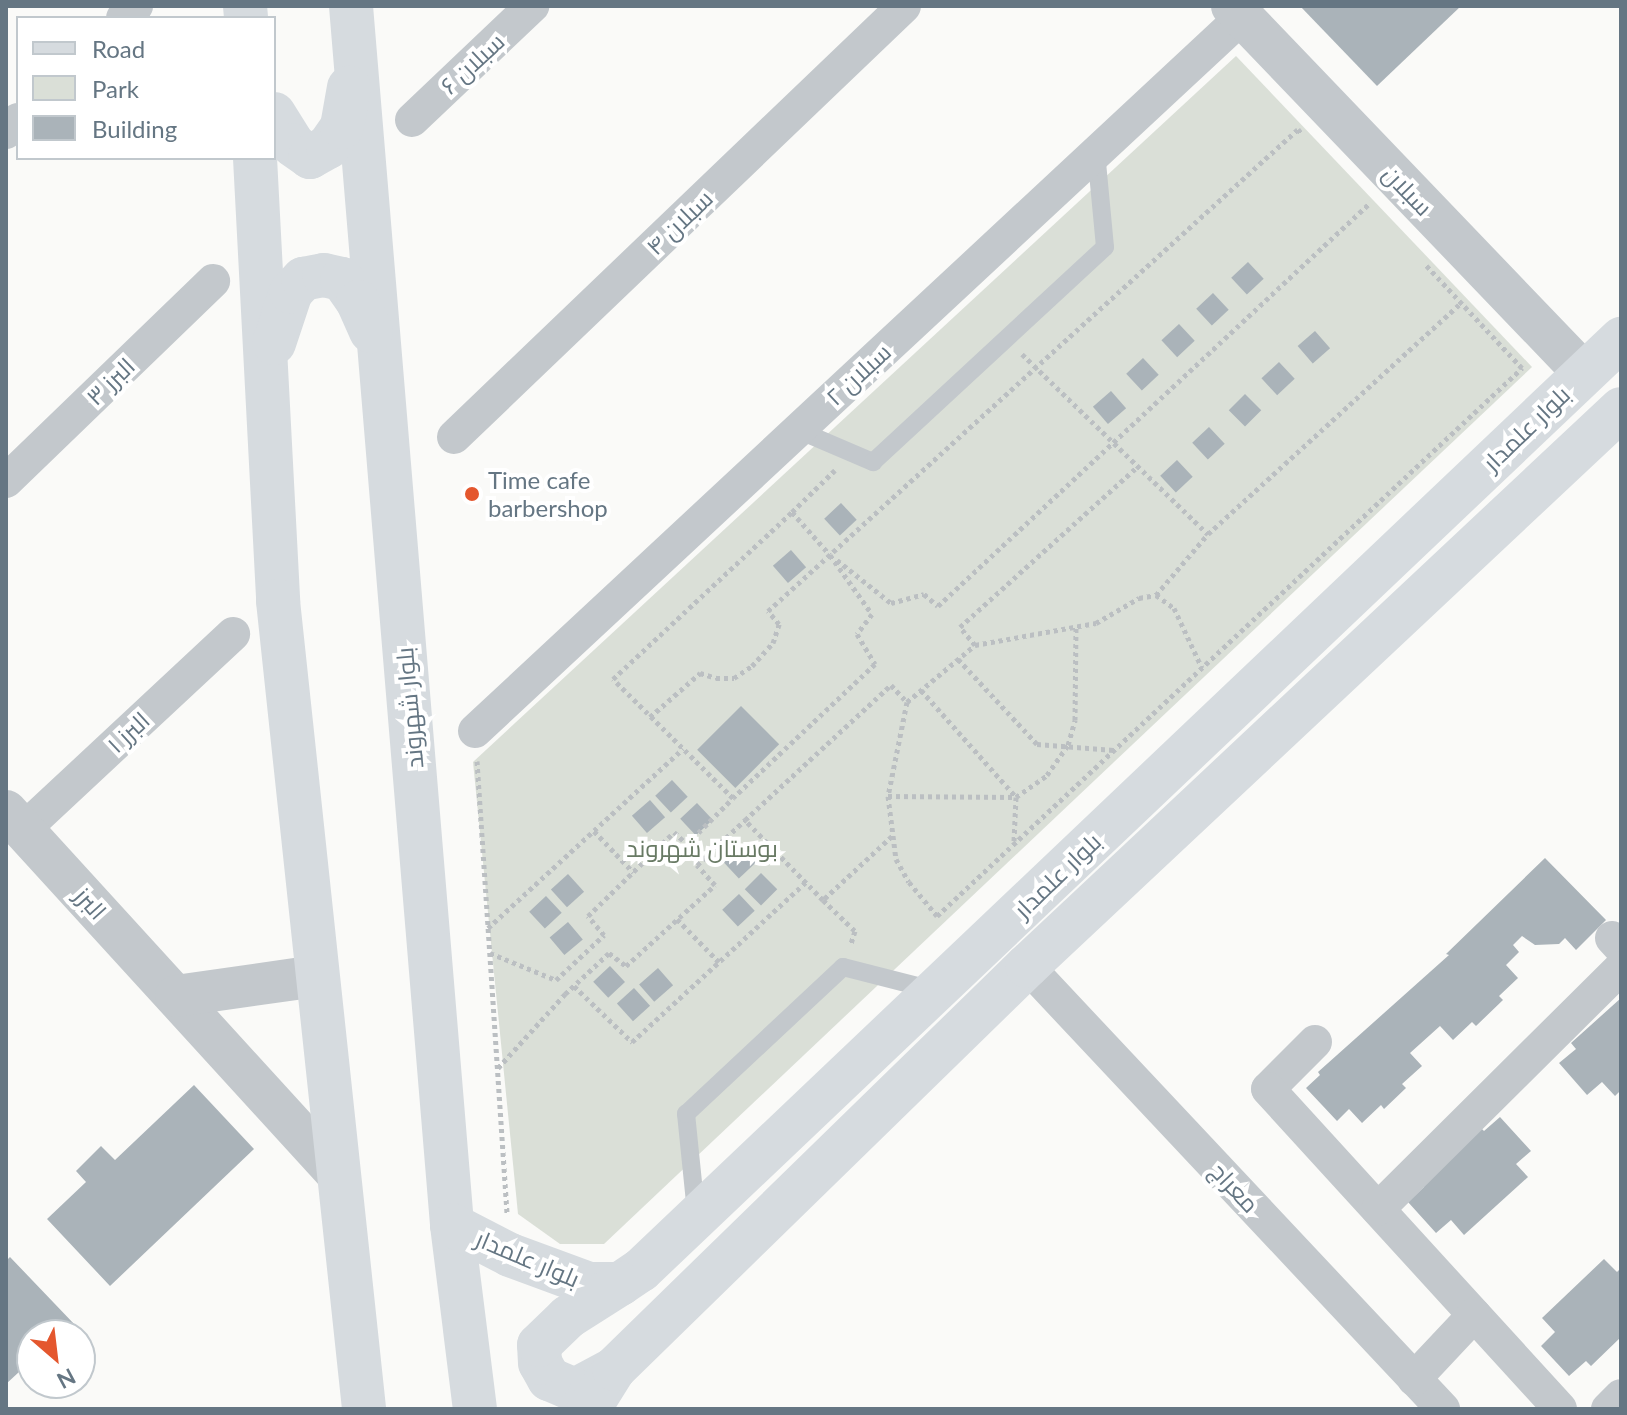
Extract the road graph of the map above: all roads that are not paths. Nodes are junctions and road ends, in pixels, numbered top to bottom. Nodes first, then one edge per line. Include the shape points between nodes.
1 (532, 6) edge
2 (904, 6) edge
3 (1237, 11) edge
4 (352, 25) edge
5 (276, 117) edge
6 (412, 120) dead end
7 (1096, 152) junction
8 (255, 160) edge
9 (213, 281) dead end
10 (1621, 339) edge
11 (380, 360) junction
12 (267, 370) junction
13 (1584, 373) junction
14 (1620, 410) edge
15 (798, 430) junction
16 (454, 437) dead end
17 (6, 481) edge
18 (233, 634) dead end
19 (475, 731) road end
20 (15, 820) edge
21 (1618, 951) edge
22 (1027, 966) junction
23 (316, 976) junction
24 (936, 990) junction
25 (176, 996) junction
26 (1315, 1042) dead end
27 (336, 1173) junction
28 (1378, 1209) junction
29 (696, 1218) junction
30 (452, 1225) junction
31 (620, 1284) junction
32 (1474, 1315) junction
33 (614, 1369) junction
34 (1414, 1379) junction
35 (1621, 1396) edge
36 (364, 1409) edge
37 (475, 1409) edge
38 (589, 1409) edge
39 (1443, 1409) edge
40 (1560, 1409) edge
41 (1608, 1409) edge

1 - 6 street, سبلان ۶
2 - 16 street, سبلان ۴
3 - 7 street, سبلان ۲
3 - 13 street, سبلان via 1383,191
4 - 5 main road via 342,127 328,147 310,157 293,145
4 - 11 main road, بلوار شهروند
7 - 15 street, سبلان ۲
7 - 15 lane via 1105,247 873,462
8 - 12 main road
9 - 17 street, البرز ۳
10 - 13 main road, بلوار علمدار
11 - 12 main road via 358,302 342,279 324,275 303,279 291,292
11 - 30 main road, بلوار شهروند
12 - 23 main road via 278,601
13 - 14 main road
13 - 24 main road, بلوار علمدار
14 - 22 main road, بلوار علمدار
15 - 19 street, سبلان ۲
18 - 20 street, البرز ۱
20 - 25 street, البرز
21 - 28 street
22 - 33 main road, بلوار علمدار
22 - 34 street, معراج
23 - 25 street
23 - 27 main road
24 - 29 main road, بلوار علمدار
24 - 29 lane via 843,967 686,1114
25 - 27 street, البرز
26 - 28 street via 1268,1089
27 - 36 main road
28 - 32 street
29 - 31 main road, بلوار علمدار
30 - 31 main road, بلوار علمدار via 510,1255 589,1284
30 - 37 main road, بلوار شهروند
31 - 33 main road via 568,1317 539,1345 540,1363 549,1379 575,1390
32 - 34 street
32 - 40 street
33 - 38 main road, بلوار علمدار
34 - 39 street, معراج
35 - 41 street

